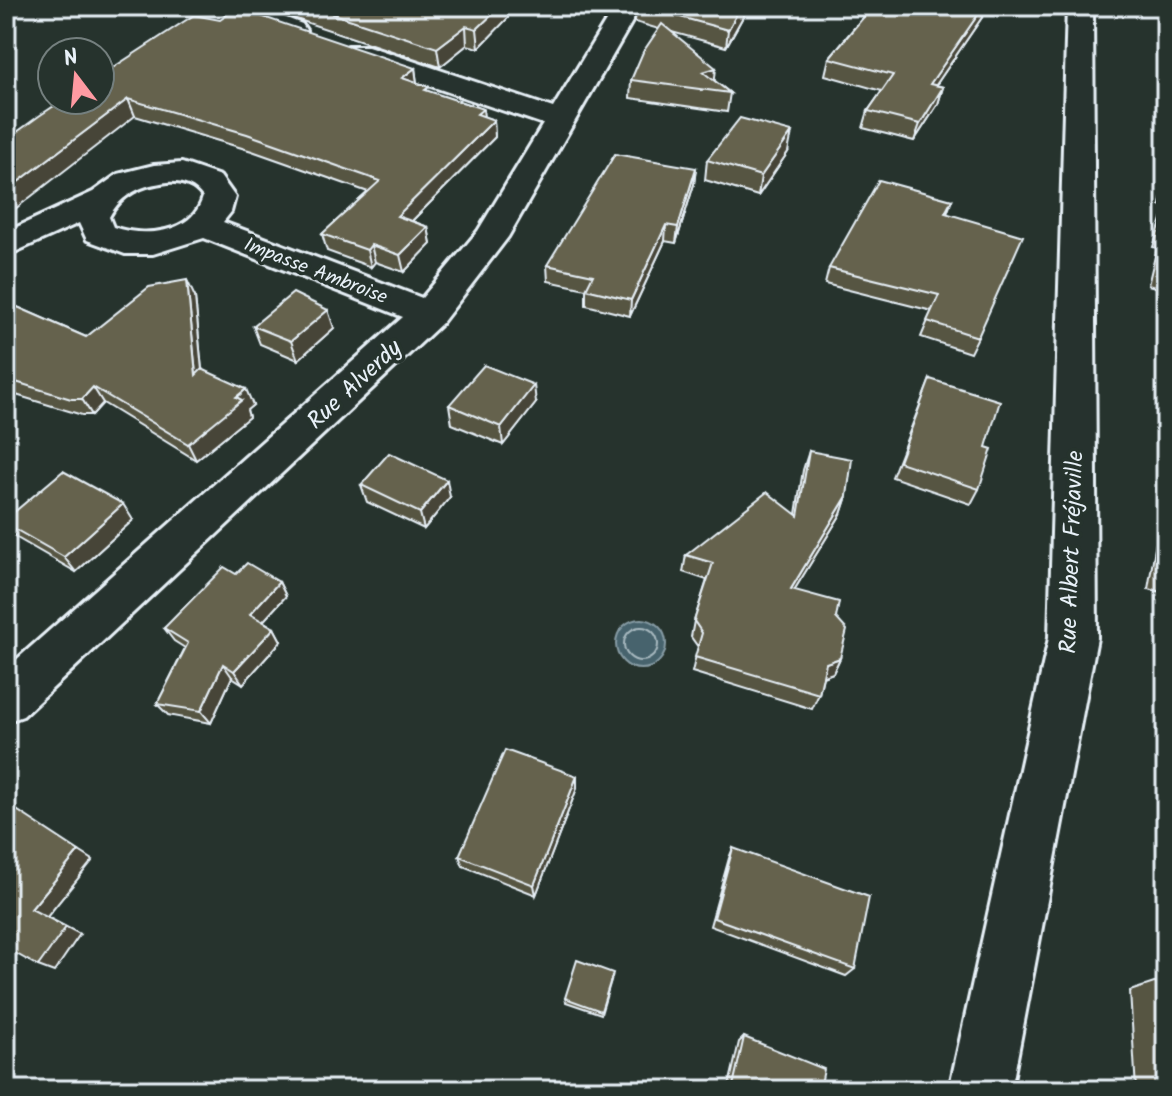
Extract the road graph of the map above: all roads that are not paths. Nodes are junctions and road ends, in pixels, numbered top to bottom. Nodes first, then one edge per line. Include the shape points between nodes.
1 (628, 6) edge
2 (1080, 6) edge
3 (240, 8) edge
4 (560, 120) junction
5 (100, 200) junction
6 (203, 226) junction
7 (6, 245) edge
8 (429, 314) junction
9 (6, 700) edge
10 (980, 1090) edge

1 - 4 street, Rue Alverdy
2 - 10 street, Rue Albert Fréjaville via 1073,638
3 - 4 street
4 - 8 street, Rue Alverdy via 491,237
5 - 6 street via 93,217 99,233 120,244 158,245
5 - 6 street via 120,184 157,173 200,176 214,184 220,198
5 - 7 street
6 - 8 street, Impasse Ambroise
8 - 9 street, Rue Alverdy

